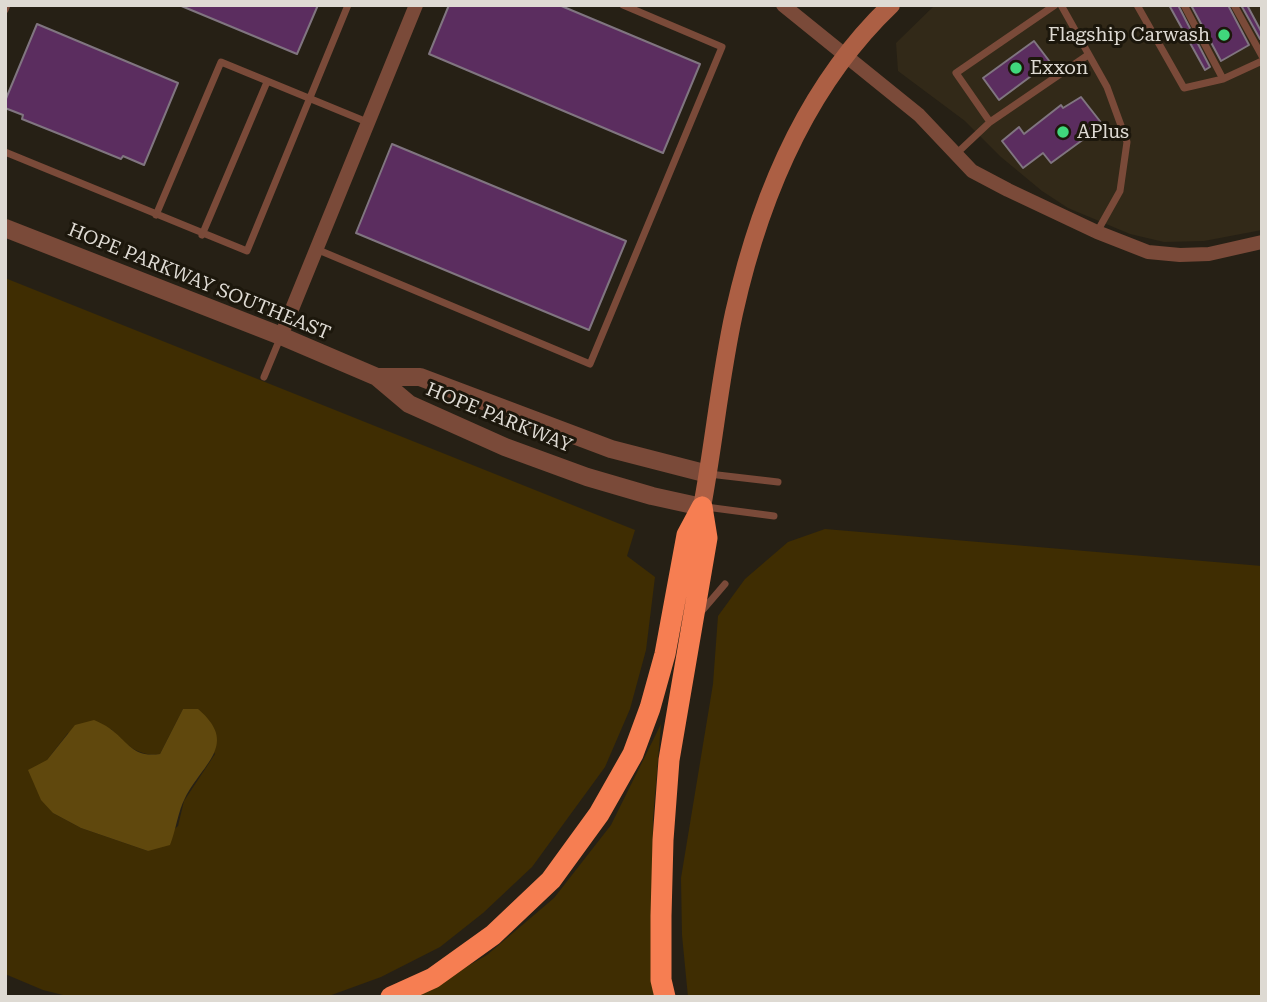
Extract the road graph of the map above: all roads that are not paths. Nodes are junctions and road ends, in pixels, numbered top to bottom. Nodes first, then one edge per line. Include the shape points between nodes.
1 (348, 5) edge
2 (416, 5) edge
3 (623, 5) edge
4 (783, 5) edge
5 (891, 5) edge
6 (1055, 5) edge
7 (1061, 5) edge
8 (1137, 5) edge
9 (1184, 5) edge
10 (1234, 5) edge
11 (1088, 55) junction
12 (847, 57) junction
13 (1262, 59) edge
14 (1223, 79) junction
15 (267, 82) junction
16 (310, 100) junction
17 (367, 122) junction
18 (990, 122) junction
19 (5, 152) edge
20 (955, 155) junction
21 (156, 215) junction
22 (5, 228) edge
23 (1097, 232) junction
24 (202, 235) junction
25 (1262, 242) edge
26 (316, 249) junction
27 (281, 336) junction
28 (264, 377) dead end
29 (377, 377) junction
30 (708, 474) junction
31 (778, 482) dead end
32 (702, 507) junction
33 (774, 516) dead end
34 (725, 583) dead end
35 (690, 635) junction
36 (391, 997) edge
37 (664, 997) edge

1 - 16 lane
2 - 17 street
3 - 26 lane via 722,47 590,363
4 - 12 street
5 - 12 main road
6 - 18 lane via 956,73
7 - 11 lane
8 - 14 lane via 1184,88
9 - 14 lane
10 - 13 lane
11 - 18 lane
11 - 23 lane via 1107,87 1127,142 1120,191
12 - 20 street via 919,115
12 - 30 main road via 798,132 758,226 734,316
13 - 14 lane
15 - 16 lane
15 - 21 lane via 221,62
15 - 24 lane
16 - 17 lane
16 - 24 lane via 247,251
17 - 26 street
18 - 20 lane
19 - 21 lane
20 - 23 street via 972,171
21 - 24 lane
22 - 27 street, HOPE PARKWAY SOUTHEAST
23 - 25 street via 1148,253 1180,255 1209,254
26 - 27 street
27 - 28 lane
27 - 29 street, HOPE PARKWAY SOUTHEAST
29 - 30 street, HOPE PARKWAY via 420,377 611,449
29 - 32 street, HOPE PARKWAY via 409,404 501,445 597,480
30 - 31 lane, HOPE PARKWAY
30 - 32 main road
32 - 33 lane, HOPE PARKWAY
32 - 35 highway via 707,537
32 - 36 highway via 687,535 650,708 633,754 599,814 551,880 494,935 433,978
34 - 35 lane
35 - 37 highway via 669,760 663,840

